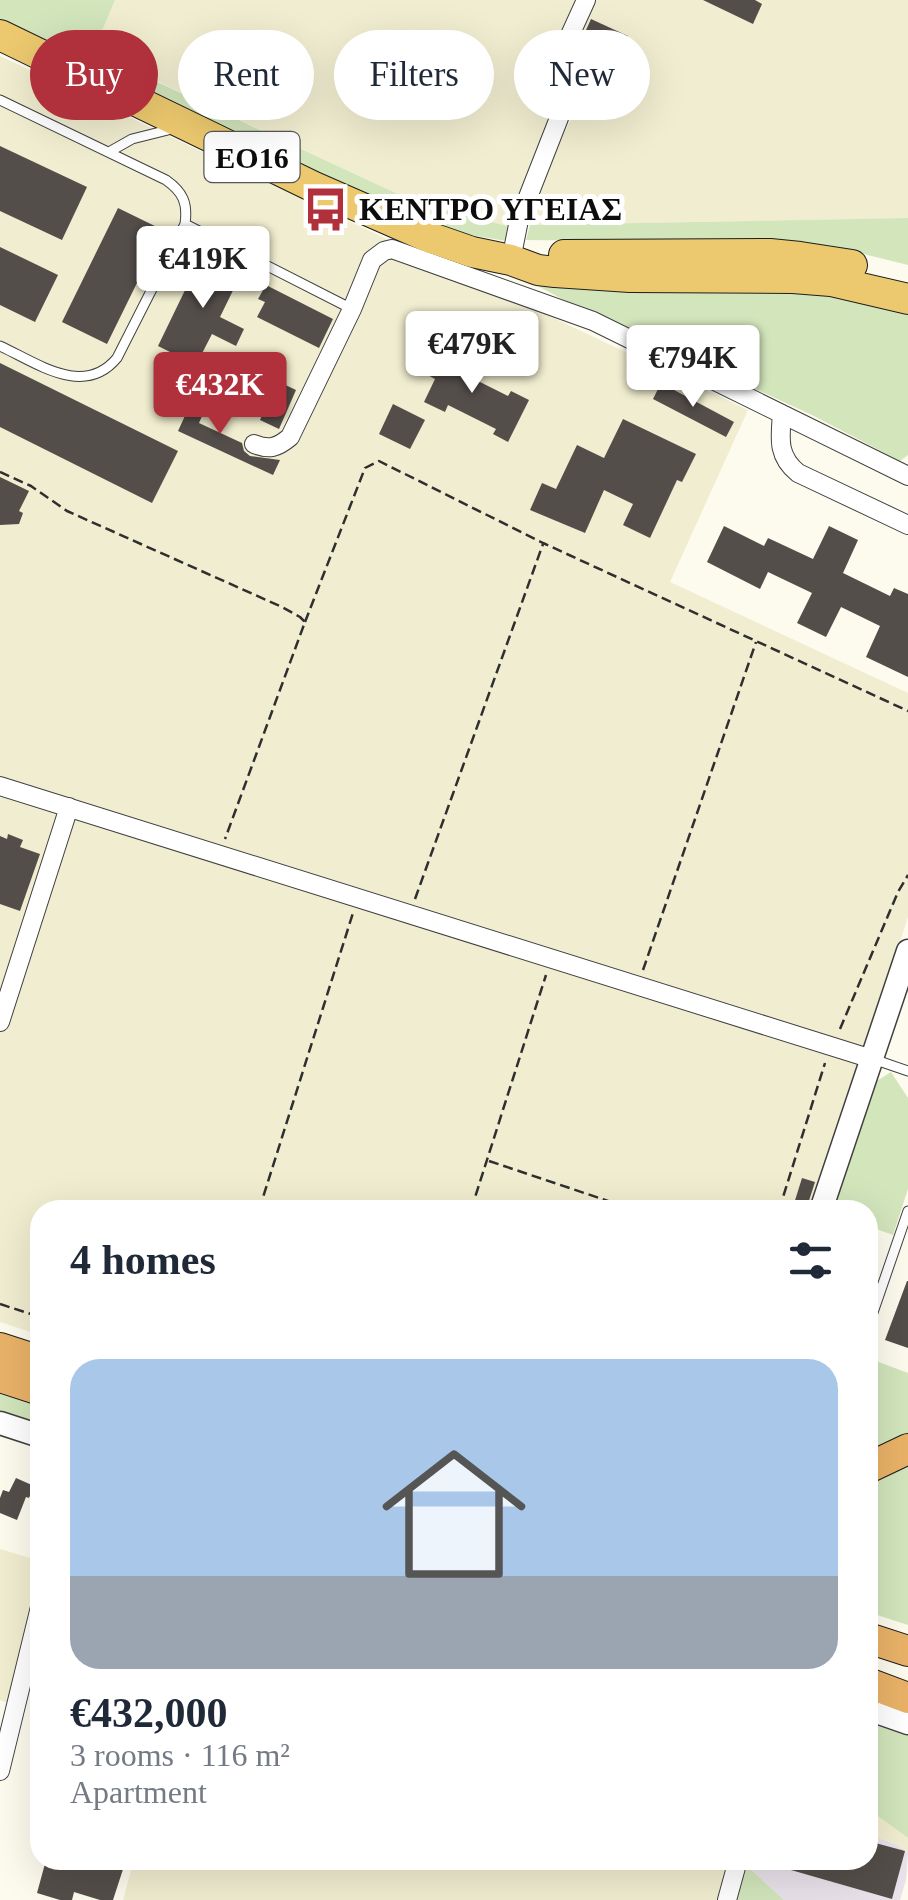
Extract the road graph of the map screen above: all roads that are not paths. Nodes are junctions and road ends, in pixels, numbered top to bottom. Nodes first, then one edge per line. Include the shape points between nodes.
1 (586, 0) edge
2 (0, 35) edge
3 (0, 100) edge
4 (185, 126) junction
5 (109, 152) junction
6 (184, 224) junction
7 (511, 260) junction
8 (908, 280) edge
9 (908, 299) edge
10 (352, 308) junction
11 (0, 346) edge
12 (782, 414) junction
13 (254, 444) dead end
14 (908, 476) edge
15 (908, 525) edge
16 (0, 786) edge
17 (68, 807) junction
18 (908, 950) edge
19 (0, 1022) edge
20 (872, 1059) junction
21 (908, 1071) edge
22 (824, 1200) edge
23 (908, 1211) edge
24 (902, 1244) edge
25 (878, 1303) edge
26 (0, 1348) edge
27 (30, 1358) edge
28 (0, 1378) edge
29 (30, 1387) edge
30 (0, 1423) edge
31 (30, 1433) edge
32 (908, 1450) edge
33 (878, 1464) edge
34 (878, 1641) edge
35 (30, 1648) edge
36 (908, 1651) edge
37 (878, 1668) edge
38 (908, 1678) edge
39 (878, 1687) edge
40 (908, 1698) edge
41 (878, 1712) edge
42 (908, 1723) edge
43 (0, 1771) edge
44 (735, 1870) edge
45 (727, 1900) edge

1 - 7 street via 560,57 560,118 518,220
2 - 4 main road, ΕΟ16
3 - 5 lane
4 - 5 lane
4 - 7 main road, ΕΟ16 via 426,236
5 - 6 lane via 177,188 187,211
6 - 10 lane
6 - 11 lane via 118,358 96,376 62,374
7 - 8 main road, ΕΟ16 via 554,254 770,254
7 - 9 main road, ΕΟ16 via 591,276 831,281
10 - 12 street via 376,255 392,249 593,321
10 - 13 street via 290,437 278,447
12 - 14 street
12 - 15 street via 780,442 791,468
16 - 17 street
17 - 19 street
17 - 20 street
18 - 20 street
20 - 21 lane
20 - 22 street
23 - 24 lane
24 - 25 lane
26 - 27 highway
28 - 29 highway
30 - 31 street
32 - 33 highway
34 - 36 highway
35 - 43 street
37 - 38 highway
39 - 40 highway
41 - 42 street
44 - 45 street

